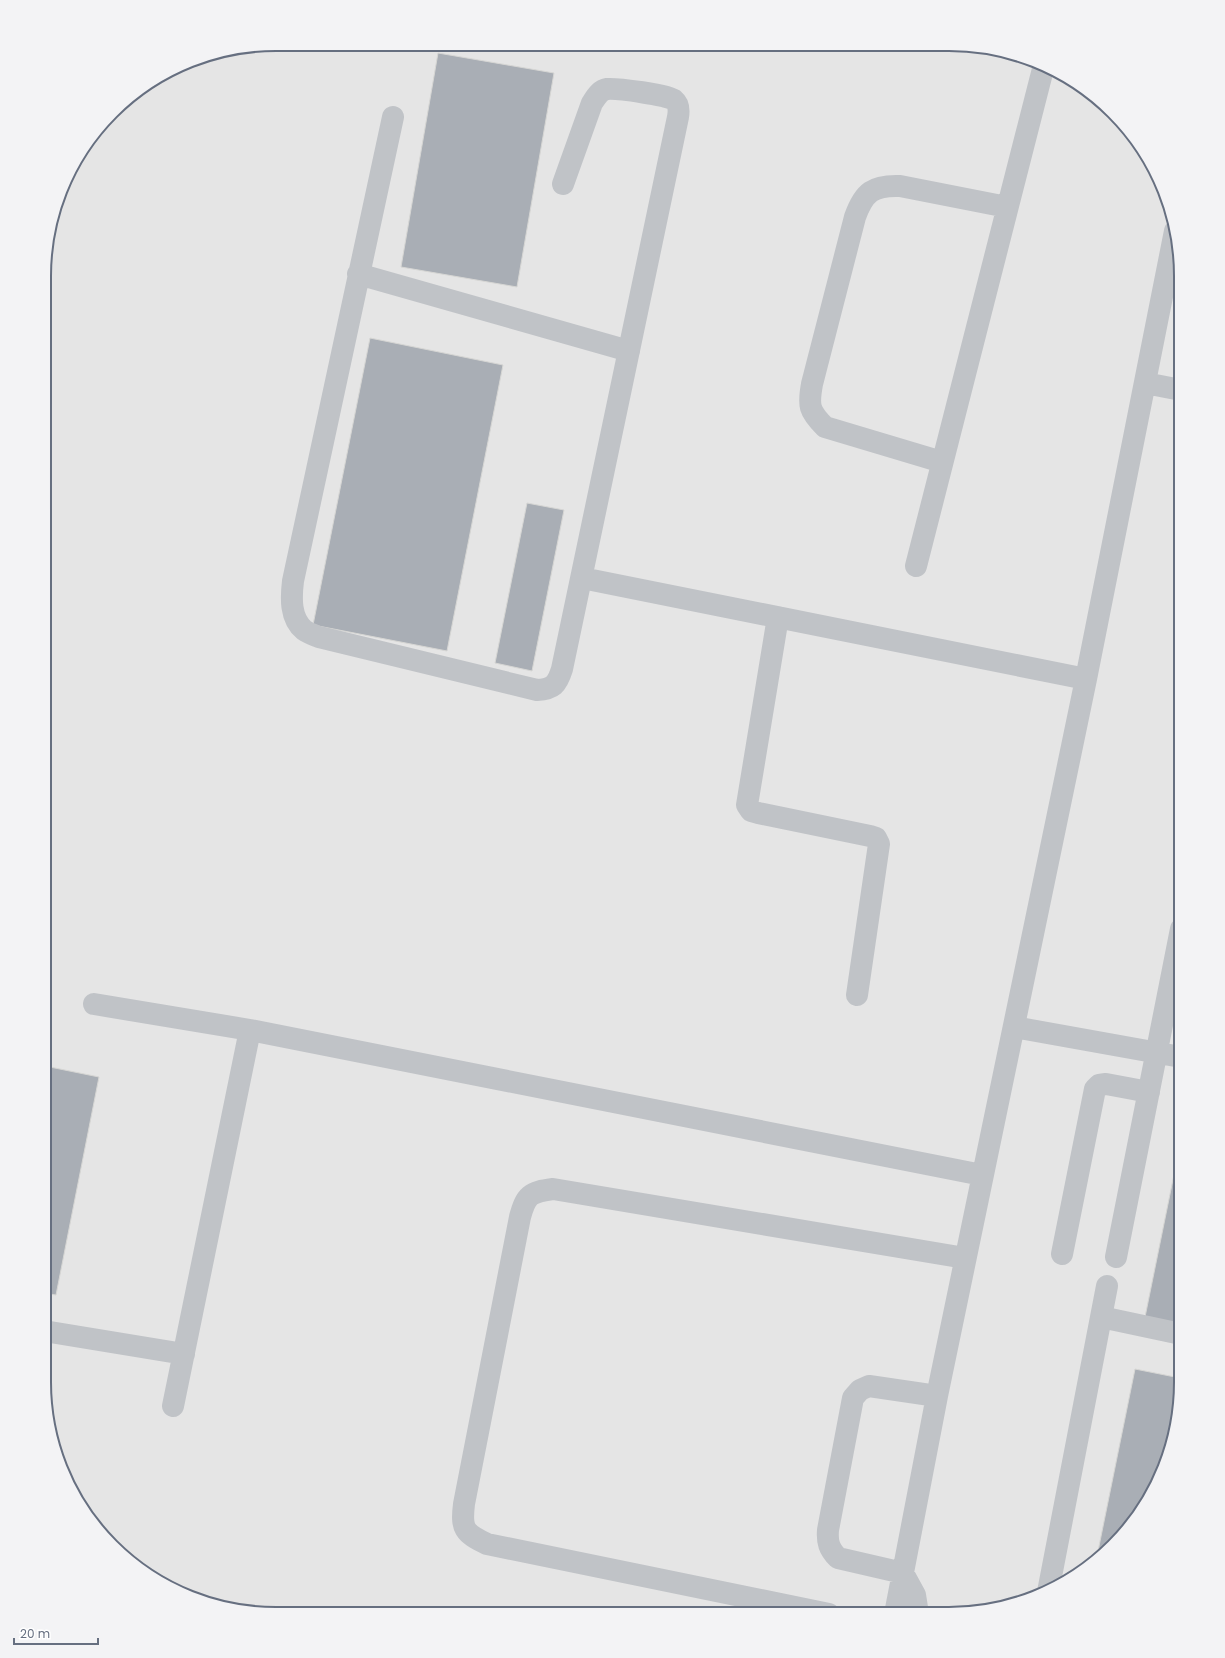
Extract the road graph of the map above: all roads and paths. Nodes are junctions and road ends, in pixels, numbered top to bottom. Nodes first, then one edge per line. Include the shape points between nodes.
1 (1042, 71) edge
2 (393, 117) dead end
3 (563, 184) dead end
4 (1007, 208) junction
5 (1172, 246) edge
6 (358, 274) junction
7 (629, 351) junction
8 (1145, 383) junction
9 (1174, 389) edge
10 (942, 462) junction
11 (916, 566) dead end
12 (582, 578) junction
13 (778, 617) junction
14 (1086, 679) junction
15 (1174, 965) edge
16 (857, 995) dead end
17 (94, 1004) dead end
18 (1014, 1027) junction
19 (250, 1030) junction
20 (1157, 1053) junction
21 (1174, 1056) edge
22 (1149, 1092) junction
23 (982, 1175) junction
24 (1062, 1254) dead end
25 (1116, 1257) dead end
26 (965, 1258) junction
27 (1107, 1286) dead end
28 (1101, 1317) junction
29 (51, 1331) edge
30 (1174, 1333) edge
31 (184, 1354) junction
32 (937, 1396) junction
33 (173, 1406) dead end
34 (903, 1573) junction
35 (1050, 1584) edge
36 (795, 1607) edge
37 (896, 1607) edge
38 (917, 1607) edge

1 - 4 lane
2 - 6 lane
3 - 7 lane via 597,94 606,89 616,89 666,96 674,100 679,108 678,117
4 - 10 lane
4 - 10 lane via 900,186 884,185 871,191 860,202 855,217 812,384 809,400 814,416 825,427
5 - 8 lane
6 - 7 lane
6 - 12 lane via 290,599 294,616 304,630 319,637 537,690 549,689 558,681 562,669
7 - 12 lane
8 - 9 lane
8 - 14 lane
10 - 11 lane
12 - 13 lane
13 - 14 lane
13 - 16 lane via 747,805 751,811 758,813 876,838 879,844
14 - 18 lane
15 - 20 lane
17 - 19 lane
18 - 20 lane
18 - 23 lane
19 - 23 lane
19 - 31 lane
20 - 21 lane
20 - 22 lane
22 - 24 lane via 1106,1084 1095,1089
22 - 25 lane
23 - 26 lane
26 - 32 lane
26 - 36 lane via 553,1189 536,1191 524,1202 462,1523 471,1536 487,1544
27 - 28 lane
28 - 30 lane
28 - 35 lane
29 - 31 lane
31 - 33 lane
32 - 34 lane
32 - 34 lane via 869,1386 860,1390 853,1398 849,1416 827,1541 831,1551 838,1558
34 - 37 lane
34 - 38 lane via 915,1595

